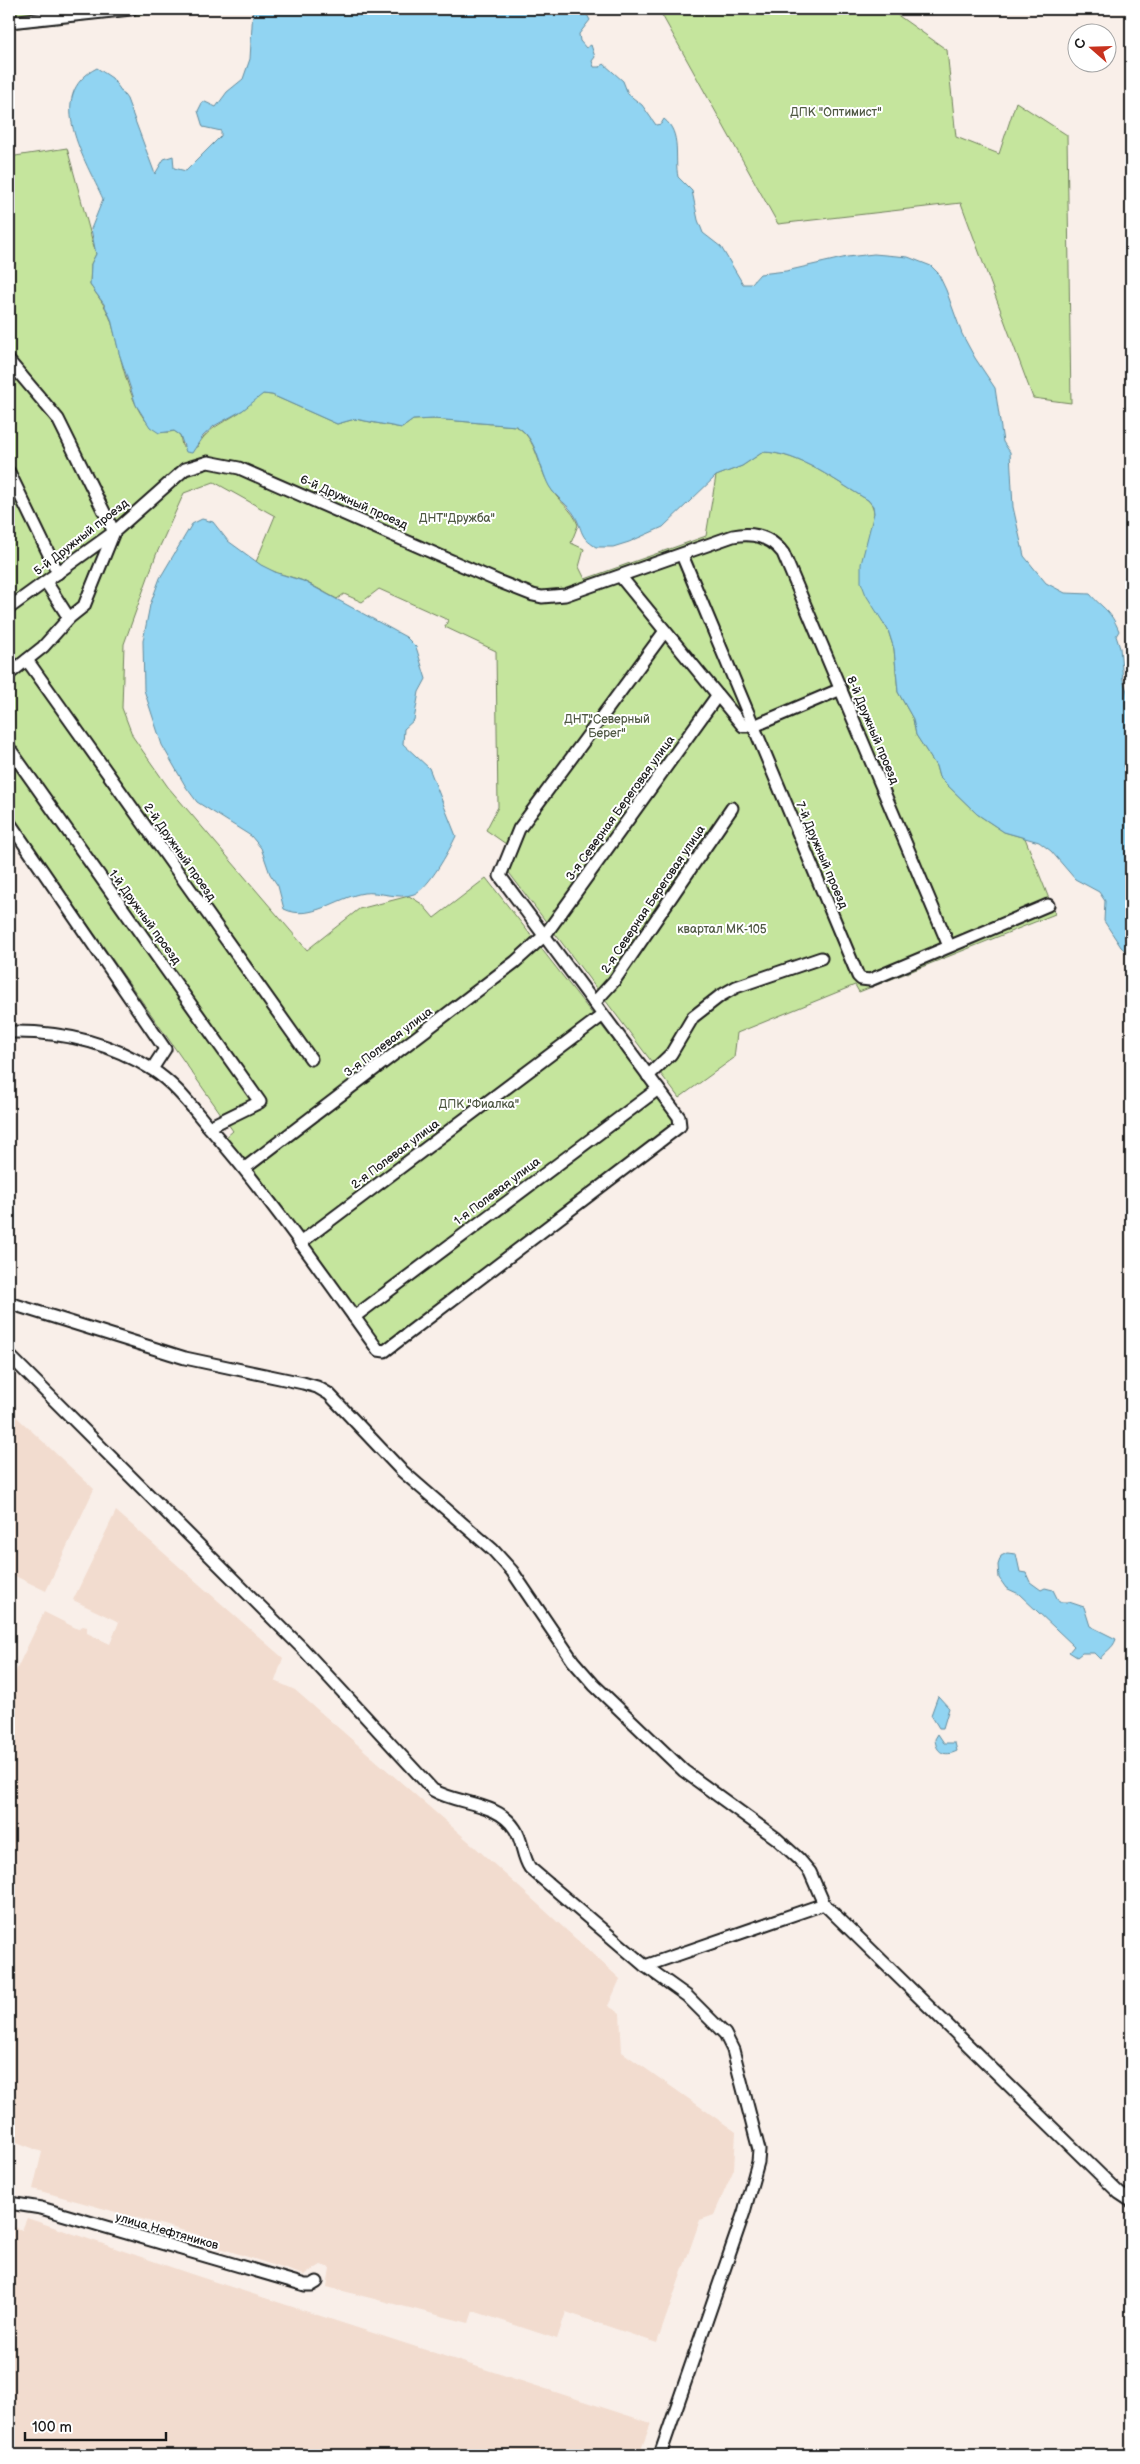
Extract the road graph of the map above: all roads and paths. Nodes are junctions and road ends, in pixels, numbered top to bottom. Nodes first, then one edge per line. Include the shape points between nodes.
1 (131, 9) edge
2 (53, 13) edge
3 (9, 22) edge
4 (9, 361) edge
5 (190, 466) joint
6 (9, 472) edge
7 (114, 532) junction
8 (759, 536) joint
9 (682, 555) junction
10 (58, 573) junction
11 (621, 577) junction
12 (46, 582) junction
13 (9, 608) edge
14 (69, 618) junction
15 (666, 631) junction
16 (27, 660) junction
17 (9, 674) edge
18 (841, 689) junction
19 (717, 696) junction
20 (754, 726) junction
21 (9, 748) edge
22 (732, 808) dead end
23 (9, 822) edge
24 (1048, 905) dead end
25 (545, 935) junction
26 (949, 946) junction
27 (821, 958) dead end
28 (594, 1003) junction
29 (603, 1016) junction
30 (9, 1032) edge
31 (311, 1059) dead end
32 (152, 1069) junction
33 (648, 1076) junction
34 (658, 1089) junction
35 (209, 1127) junction
36 (245, 1168) junction
37 (300, 1243) junction
38 (9, 1303) edge
39 (354, 1317) junction
40 (9, 1356) edge
41 (824, 1904) junction
42 (645, 1966) junction
43 (1131, 2201) edge
44 (9, 2202) edge
45 (317, 2282) dead end
46 (660, 2455) edge

1 - 2 street
2 - 3 street
4 - 7 street via 58,419
5 - 7 street, 5-й Дружный проезд
5 - 11 street, 6-й Дружный проезд via 208,462 239,468 533,596 555,597
6 - 10 street
7 - 10 street, 5-й Дружный проезд
7 - 14 street via 87,601
8 - 9 street, 6-й Дружный проезд via 733,536
8 - 18 street, 8-й Дружный проезд via 776,544 783,552
9 - 11 street, 6-й Дружный проезд
9 - 20 street, 7-й Дружный проезд
10 - 12 street, 5-й Дружный проезд
11 - 15 street
12 - 13 street, 5-й Дружный проезд
12 - 14 street
14 - 16 street
15 - 19 street
15 - 25 street via 519,829 500,876
16 - 17 street
16 - 31 street, 2-й Дружный проезд
18 - 20 street
18 - 26 street, 8-й Дружный проезд
19 - 20 street via 739,723
19 - 25 street, 3-я Северная Береговая улица
20 - 26 street, 7-й Дружный проезд via 858,976 870,980
21 - 35 street, 1-й Дружный проезд via 260,1102
22 - 28 street, 2-я Северная Береговая улица via 614,981
23 - 32 street via 165,1048
24 - 26 street, 7-й Дружный проезд
25 - 28 street
25 - 36 street, 3-я Полевая улица via 515,962
27 - 33 street via 736,987 720,996 693,1017 671,1054
28 - 29 street
29 - 33 street
29 - 37 street, 2-я Полевая улица
30 - 32 street via 49,1033 80,1039 118,1052
32 - 35 street via 179,1091
33 - 34 street
34 - 39 street, 1-я Полевая улица
34 - 39 street via 679,1117 681,1122 677,1130 385,1351 378,1350
35 - 36 street
36 - 37 street
37 - 39 street
38 - 41 street via 142,1346 303,1383 329,1394 401,1470 493,1550 594,1685 684,1771 776,1838 799,1859 810,1872
40 - 42 street via 302,1648 433,1790 450,1799 485,1807 508,1822 515,1829 530,1868
41 - 42 street
41 - 43 street via 1092,2167
42 - 46 street via 687,1996 725,2034 733,2050 759,2150 744,2212
44 - 45 street, улица Нефтяников via 41,2208 305,2285

